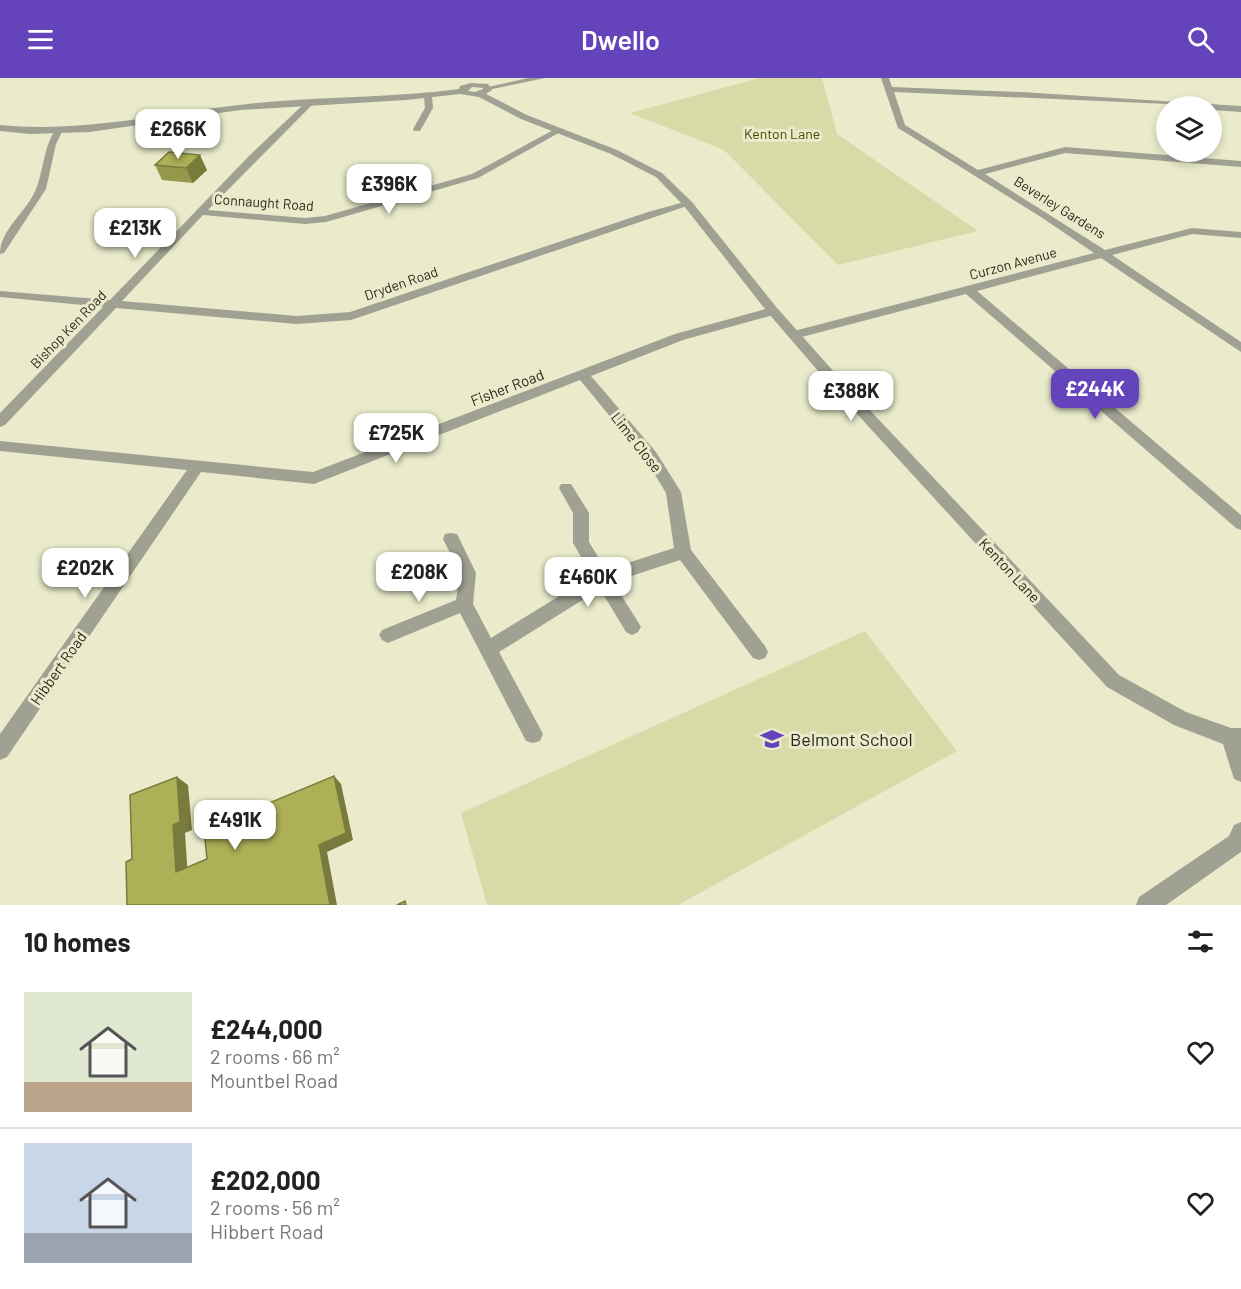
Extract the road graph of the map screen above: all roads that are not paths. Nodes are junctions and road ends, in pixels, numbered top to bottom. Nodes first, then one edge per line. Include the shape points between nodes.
1 (464, 78) edge
2 (541, 78) edge
3 (887, 83) edge
4 (480, 89) junction
5 (462, 91) junction
6 (428, 96) junction
7 (310, 103) junction
8 (1156, 103) edge
9 (1222, 108) edge
10 (1241, 109) edge
11 (0, 128) edge
12 (417, 129) dead end
13 (560, 130) junction
14 (58, 132) junction
15 (1241, 164) edge
16 (977, 173) junction
17 (688, 204) junction
18 (200, 212) junction
19 (1241, 236) edge
20 (0, 252) edge
21 (1105, 253) junction
22 (970, 291) junction
23 (0, 294) edge
24 (112, 305) junction
25 (773, 311) junction
26 (794, 335) junction
27 (1241, 348) edge
28 (583, 375) junction
29 (0, 422) edge
30 (0, 446) edge
31 (197, 467) junction
32 (566, 488) dead end
33 (1241, 525) edge
34 (451, 539) dead end
35 (683, 552) junction
36 (603, 579) junction
37 (464, 604) junction
38 (632, 627) dead end
39 (388, 635) dead end
40 (487, 650) junction
41 (759, 652) dead end
42 (533, 734) dead end
43 (1236, 737) edge
44 (0, 750) edge
45 (1241, 772) edge
46 (1241, 832) edge
47 (1147, 905) edge

1 - 4 street, Kenton Lane
2 - 4 street
3 - 8 street
3 - 16 street, Beverley Gardens via 900,126
4 - 5 street via 465,87
4 - 5 street via 469,95
4 - 13 street, Kenton Lane via 524,117
5 - 6 street
6 - 7 street
6 - 12 street via 429,108
7 - 14 street via 240,107
7 - 18 street, Bishop Ken Road
9 - 10 street
11 - 14 street
13 - 17 street, Kenton Lane via 659,175
13 - 18 street, Connaught Road via 475,176 326,219 305,221
14 - 20 street via 51,144 41,189
15 - 16 street via 1065,150
16 - 21 street, Beverley Gardens
17 - 24 street, Dryden Road via 351,316 297,320
17 - 25 street, Kenton Lane
18 - 24 street, Bishop Ken Road
19 - 21 street, Curzon Avenue via 1192,231
21 - 22 street, Curzon Avenue
21 - 27 street, Beverley Gardens
22 - 26 street, Curzon Avenue
22 - 33 street
23 - 24 street, Dryden Road
24 - 29 street, Bishop Ken Road
25 - 26 street, Kenton Lane
25 - 28 street, Fisher Road via 679,337
26 - 43 street, Kenton Lane via 1113,681 1180,719
28 - 31 street, Fisher Road via 314,478
28 - 35 street, Lime Close via 651,456 673,492
30 - 31 street, Fisher Road
31 - 44 street, Hibbert Road
32 - 36 street via 581,513 581,543
34 - 37 street via 468,573
35 - 36 street
35 - 41 street, Lime Close
36 - 38 street
36 - 40 street
37 - 39 street
37 - 40 street
40 - 42 street
43 - 45 street
46 - 47 street via 1236,843

